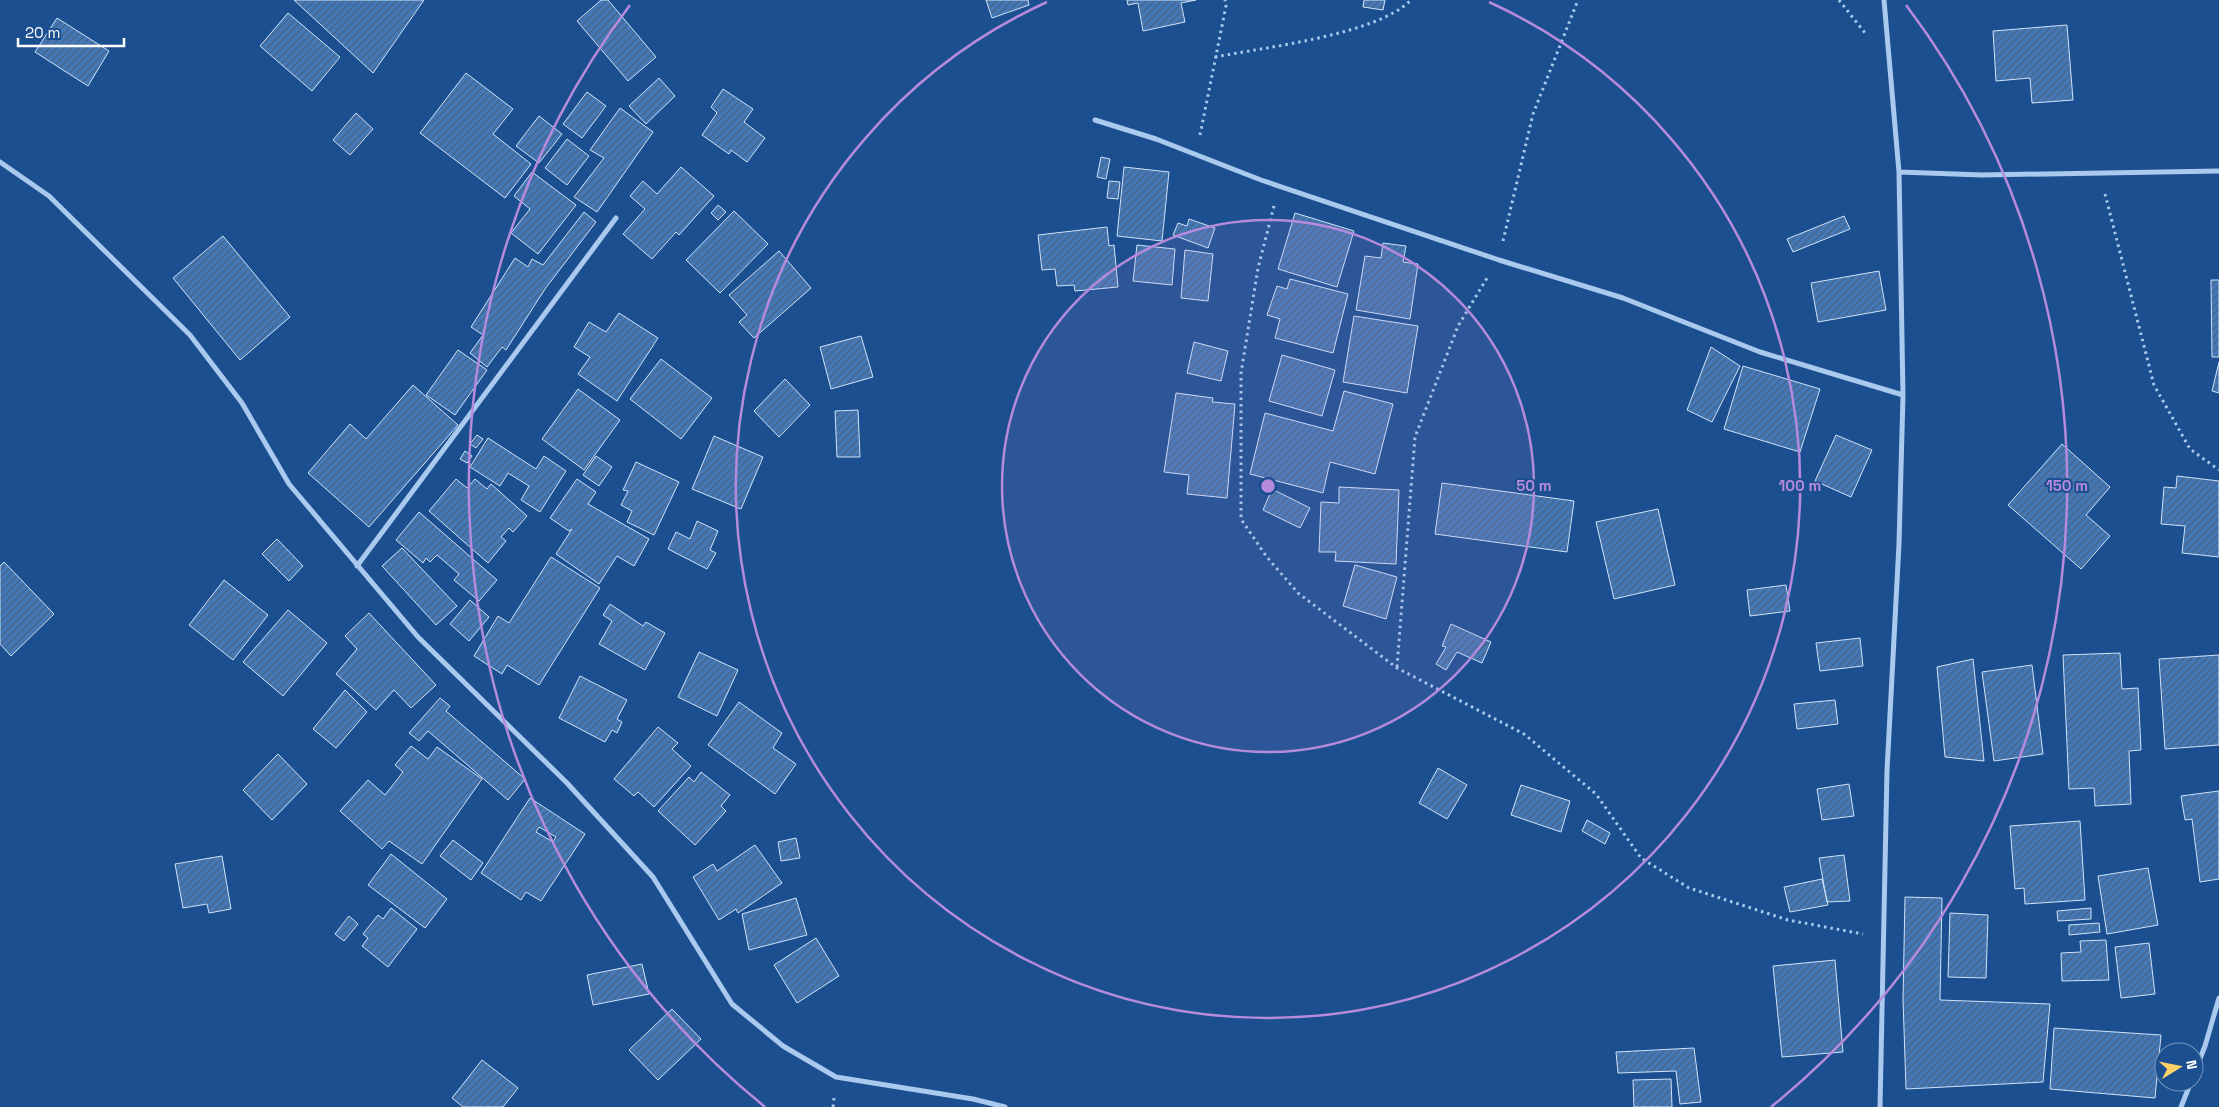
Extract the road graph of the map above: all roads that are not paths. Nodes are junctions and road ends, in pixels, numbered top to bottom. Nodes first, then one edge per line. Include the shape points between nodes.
1 (1884, 0) edge
2 (1095, 120) dead end
3 (0, 162) edge
4 (2219, 171) edge
5 (1899, 172) junction
6 (616, 218) dead end
7 (1903, 395) junction
8 (357, 566) junction
9 (2219, 998) edge
10 (2204, 1049) edge
11 (2187, 1092) edge
12 (1005, 1107) edge
13 (1880, 1107) edge
14 (2180, 1107) edge

1 - 5 street
2 - 7 street via 1156,139 1279,186 1623,298 1760,352
3 - 8 street via 49,196 190,335 242,403 289,484
4 - 5 street via 1982,175
5 - 7 street
6 - 8 street
7 - 13 street via 1887,771
8 - 12 street via 418,638 567,783 652,877 732,1004 776,1040 836,1077
9 - 10 street
11 - 14 street

